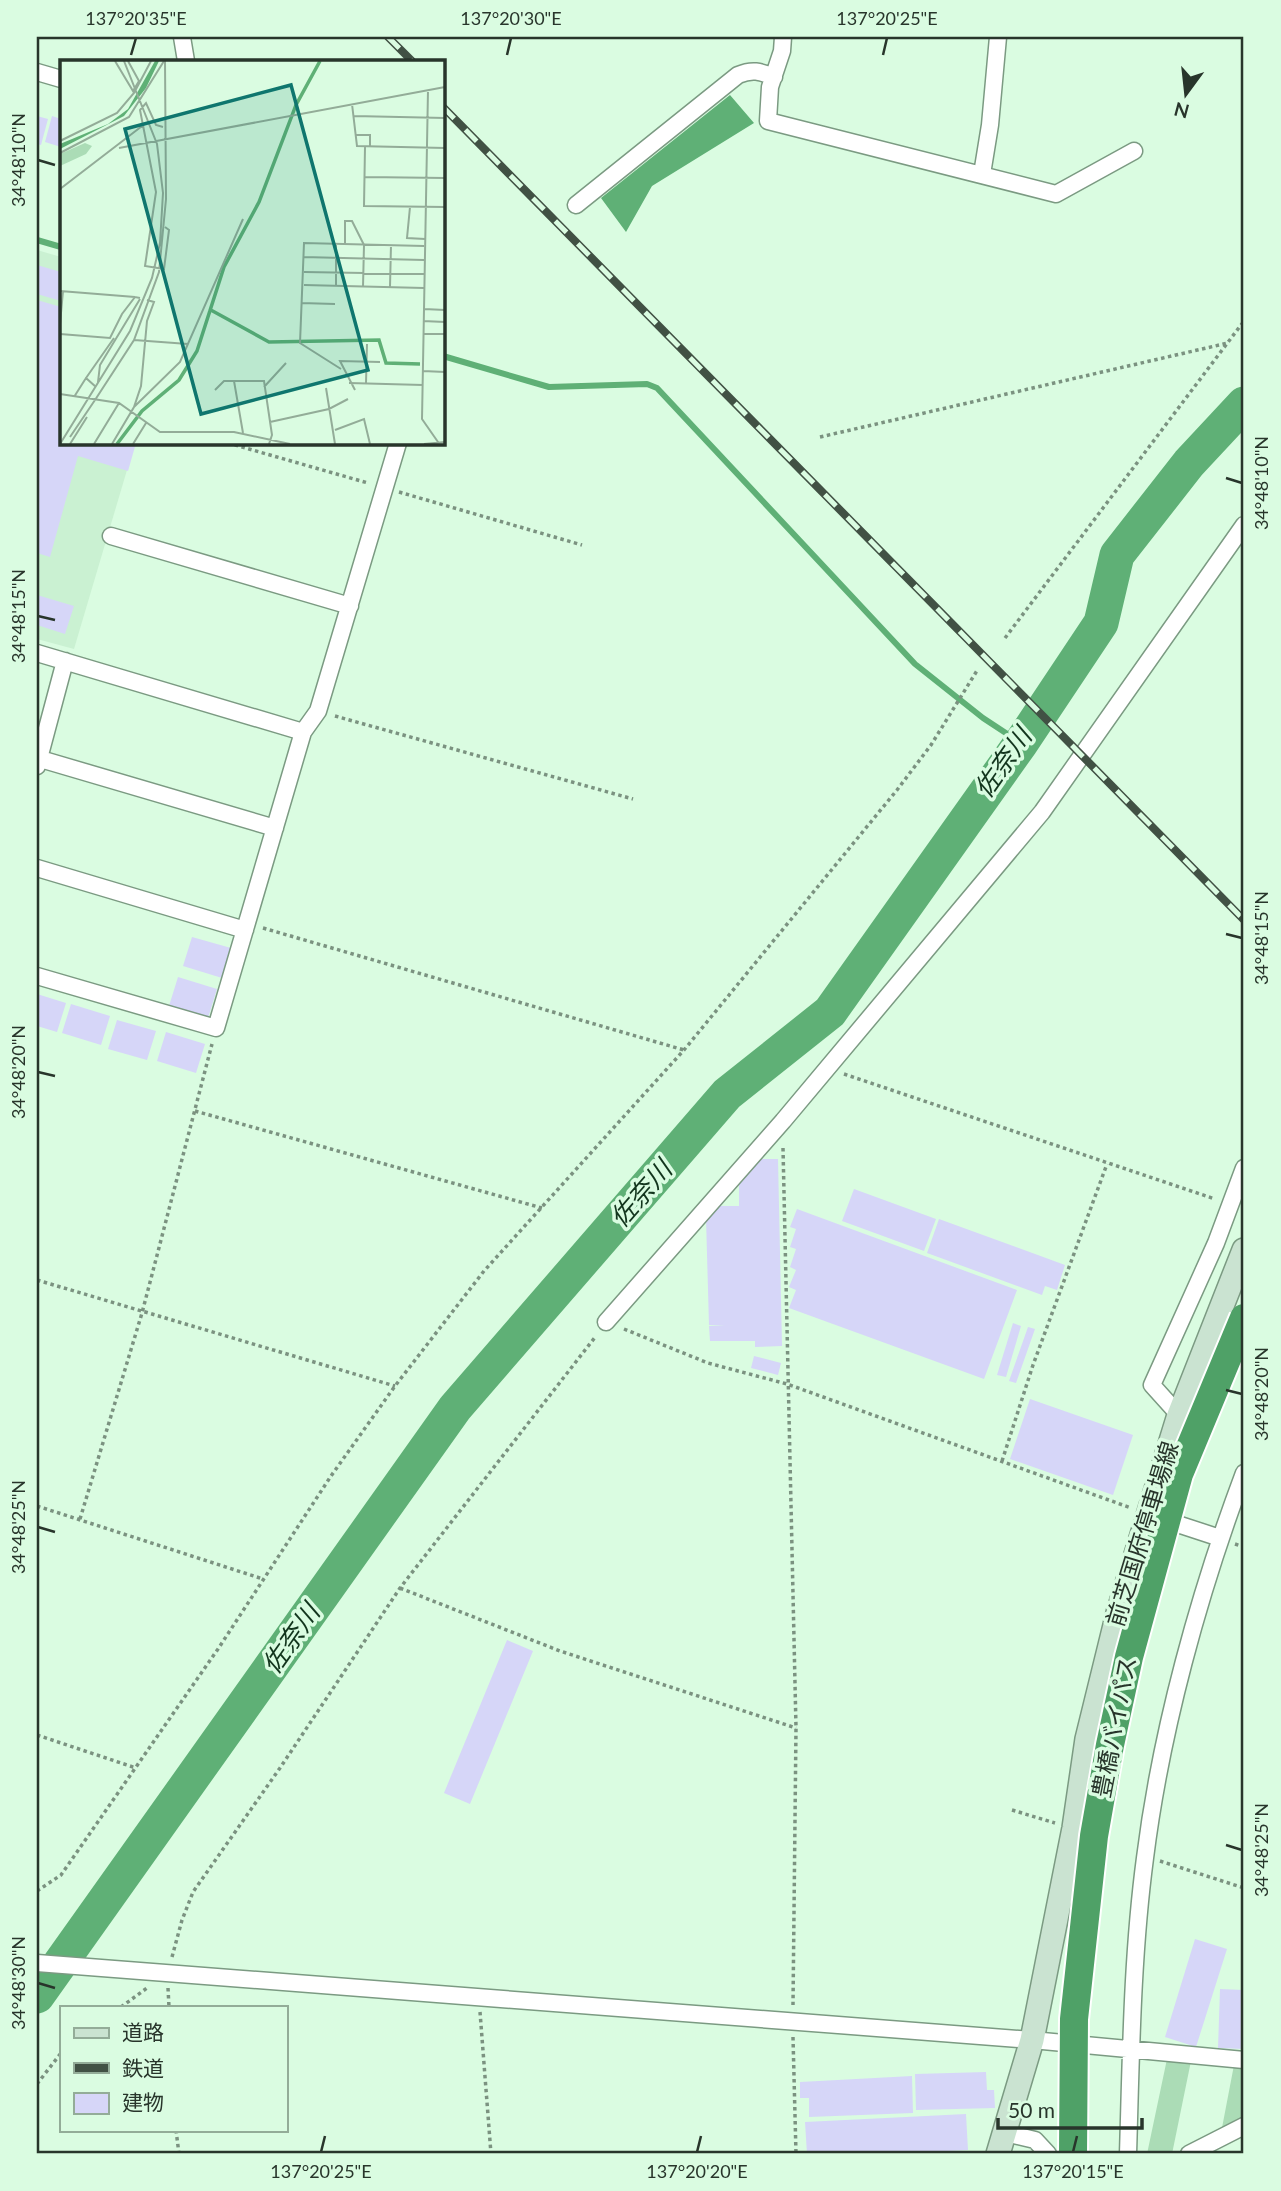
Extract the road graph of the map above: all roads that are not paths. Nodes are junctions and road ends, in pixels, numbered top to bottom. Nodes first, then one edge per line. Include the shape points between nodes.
1 (182, 37) edge
2 (783, 37) edge
3 (998, 37) edge
4 (187, 60) edge
5 (37, 72) edge
6 (774, 77) junction
7 (60, 79) edge
8 (1134, 151) dead end
9 (982, 174) junction
10 (576, 205) dead end
11 (398, 444) edge
12 (1244, 527) edge
13 (111, 536) dead end
14 (350, 606) junction
15 (37, 653) edge
16 (65, 662) junction
17 (303, 732) junction
18 (37, 761) edge
19 (275, 828) junction
20 (37, 869) edge
21 (246, 927) junction
22 (37, 976) edge
23 (1244, 1168) edge
24 (1244, 1250) edge
25 (1244, 1318) edge
26 (606, 1322) road end
27 (1244, 1354) edge
28 (1179, 1415) junction
29 (1244, 1473) edge
30 (1149, 1514) junction
31 (1220, 1538) junction
32 (37, 1963) edge
33 (1032, 2040) junction
34 (1131, 2051) junction
35 (1244, 2060) edge
36 (1244, 2126) edge
37 (1002, 2143) edge
38 (1048, 2154) edge
39 (1073, 2154) edge
40 (1087, 2154) edge
41 (1128, 2154) edge
42 (1189, 2154) edge

1 - 4 street
2 - 6 street
3 - 9 street
5 - 7 street
6 - 9 street via 768,121
6 - 10 street via 760,71 738,75
8 - 9 street via 1056,194
11 - 14 street
12 - 26 street via 1042,812 783,1121
13 - 14 street
14 - 17 street via 318,711
15 - 16 street
16 - 17 street
16 - 18 street
17 - 19 street
18 - 19 street
19 - 21 street
20 - 21 street
21 - 22 street via 216,1028
23 - 28 street via 1152,1385
24 - 28 main road, 前芝国府停車場線
25 - 39 highway, 豊橋バイパス, bridge via 1179,1474 1110,1745 1094,1836 1074,2019
27 - 40 highway, 豊橋バイパス via 1197,1475 1138,1666 1110,1825 1088,2020
28 - 30 main road, 前芝国府停車場線
29 - 31 street
30 - 31 street
30 - 33 main road, 前芝国府停車場線 via 1118,1613 1087,1739
31 - 34 street via 1180,1679 1153,1805 1135,1953
32 - 33 street
33 - 34 street
33 - 37 main road, 前芝国府停車場線
34 - 35 street
34 - 41 street
36 - 42 street
37 - 38 street via 1034,2140

